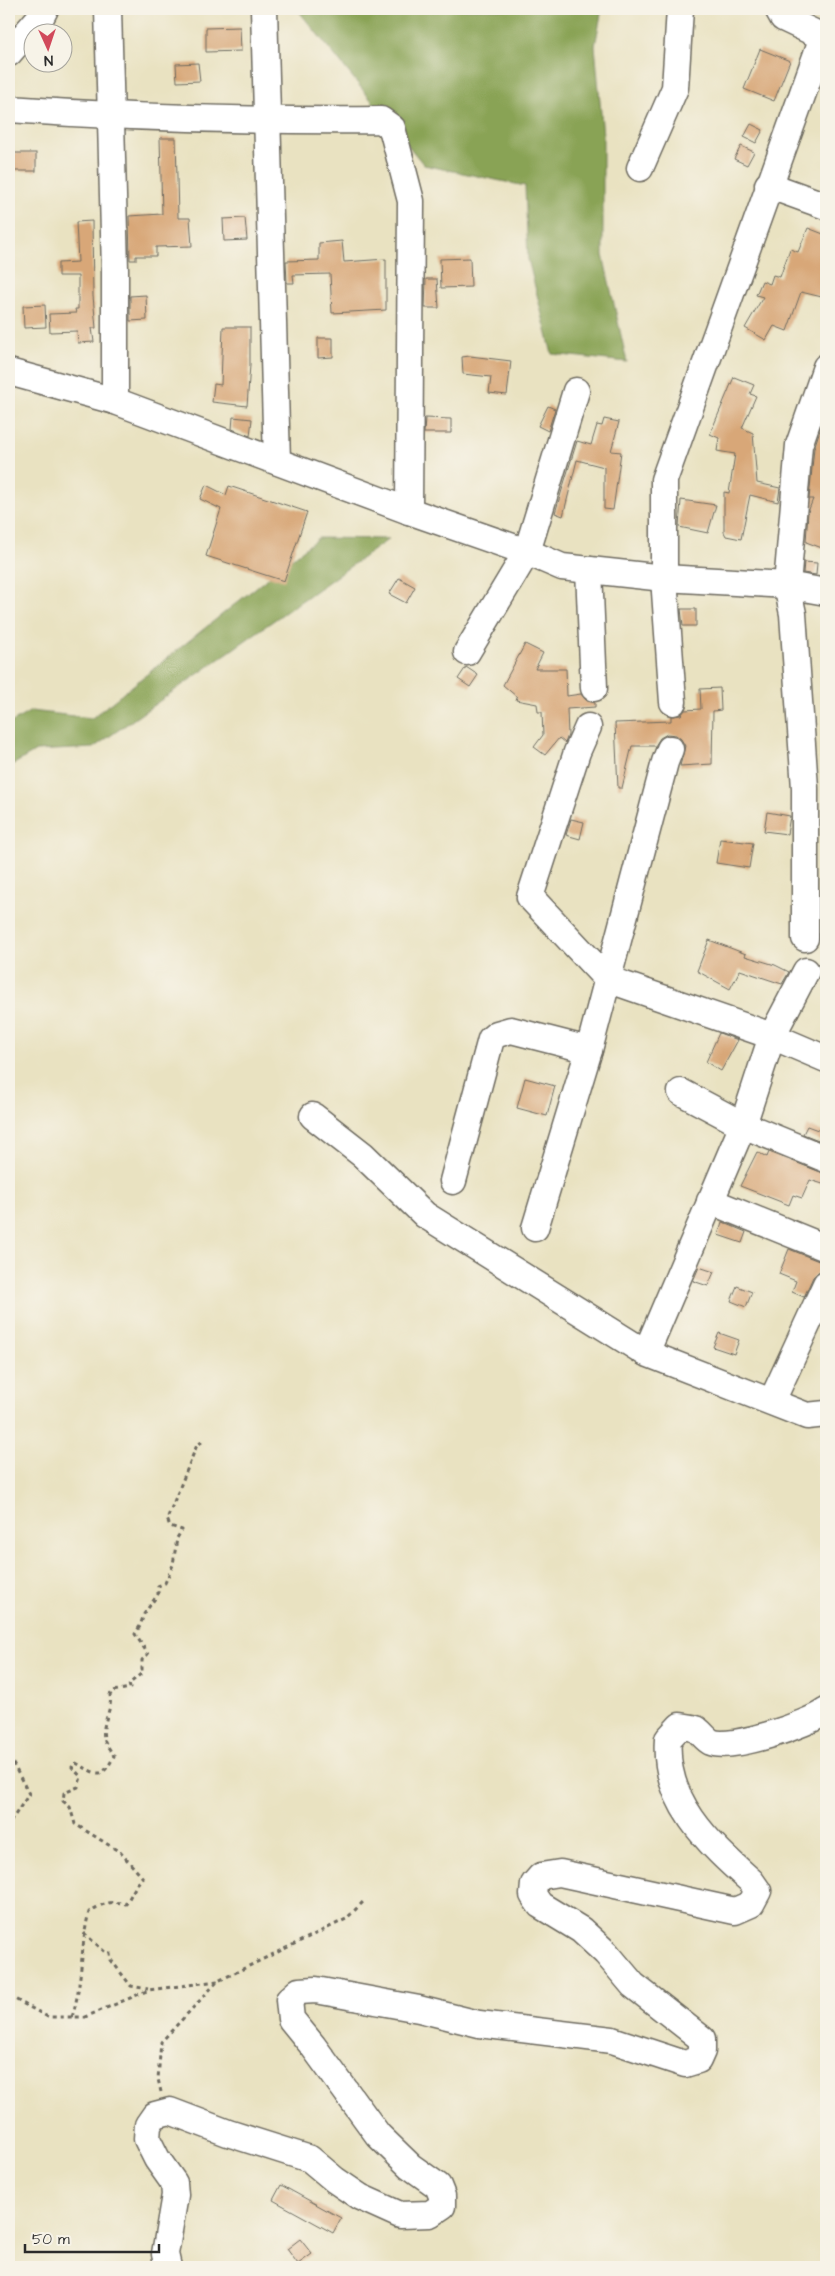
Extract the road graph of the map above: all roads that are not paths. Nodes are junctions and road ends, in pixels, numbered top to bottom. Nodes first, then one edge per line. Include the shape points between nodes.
1 (45, 9) edge
2 (108, 9) edge
3 (264, 9) edge
4 (680, 9) edge
5 (778, 9) edge
6 (825, 37) edge
7 (9, 52) edge
8 (9, 109) edge
9 (111, 116) junction
10 (269, 121) junction
11 (640, 168) dead end
12 (768, 185) junction
13 (826, 206) edge
14 (826, 367) edge
15 (9, 372) edge
16 (576, 391) dead end
17 (115, 402) junction
18 (277, 461) junction
19 (409, 511) junction
20 (527, 552) junction
21 (589, 570) junction
22 (664, 578) junction
23 (787, 586) junction
24 (826, 592) edge
25 (467, 652) dead end
26 (594, 688) dead end
27 (674, 702) dead end
28 (588, 727) dead end
29 (670, 749) dead end
30 (816, 790) edge
31 (805, 938) dead end
32 (806, 971) dead end
33 (607, 979) junction
34 (772, 1036) junction
35 (588, 1050) junction
36 (826, 1059) edge
37 (681, 1092) dead end
38 (313, 1116) dead end
39 (743, 1125) junction
40 (826, 1159) edge
41 (453, 1181) dead end
42 (710, 1201) junction
43 (535, 1228) dead end
44 (826, 1248) edge
45 (826, 1284) edge
46 (646, 1353) junction
47 (772, 1400) junction
48 (826, 1414) edge
49 (826, 1711) edge
50 (168, 2267) edge

1 - 7 street
2 - 9 street
3 - 10 street
4 - 11 street via 675,88
5 - 6 street via 783,18
6 - 12 street
8 - 9 street
9 - 10 street
9 - 17 street
10 - 18 street
10 - 19 street via 381,120 392,128 411,200
12 - 13 street
12 - 22 street via 664,480
14 - 23 street via 799,445
15 - 17 street
16 - 20 street
17 - 18 street
18 - 19 street
19 - 20 street
20 - 21 street via 562,567
20 - 25 street
21 - 22 street
21 - 26 street
22 - 23 street
22 - 27 street
23 - 24 street
23 - 30 street
28 - 33 street via 530,897
29 - 33 street
30 - 31 street
32 - 34 street
33 - 34 street
33 - 35 street
34 - 36 street
34 - 39 street
35 - 41 street via 511,1030 491,1039
35 - 43 street
37 - 39 street
38 - 46 street via 363,1155 425,1215
39 - 40 street
39 - 42 street
42 - 44 street
42 - 46 street
45 - 47 street
46 - 47 street
47 - 48 street via 807,1416
49 - 50 street via 816,1719 730,1744 711,1742 695,1729 680,1726 668,1739 666,1757 676,1790 696,1828 758,1891 751,1904 735,1911 560,1873 541,1876 534,1884 533,1895 540,1905 581,1930 606,1952 634,1985 702,2039 698,2060 685,2064 612,2040 479,2024 316,1990 299,1991 289,2000 291,2019 378,2135 410,2166 438,2186 442,2206 430,2214 400,2214 360,2197 310,2158 165,2112 155,2115 148,2125 147,2139 174,2182 175,2195 165,2254

